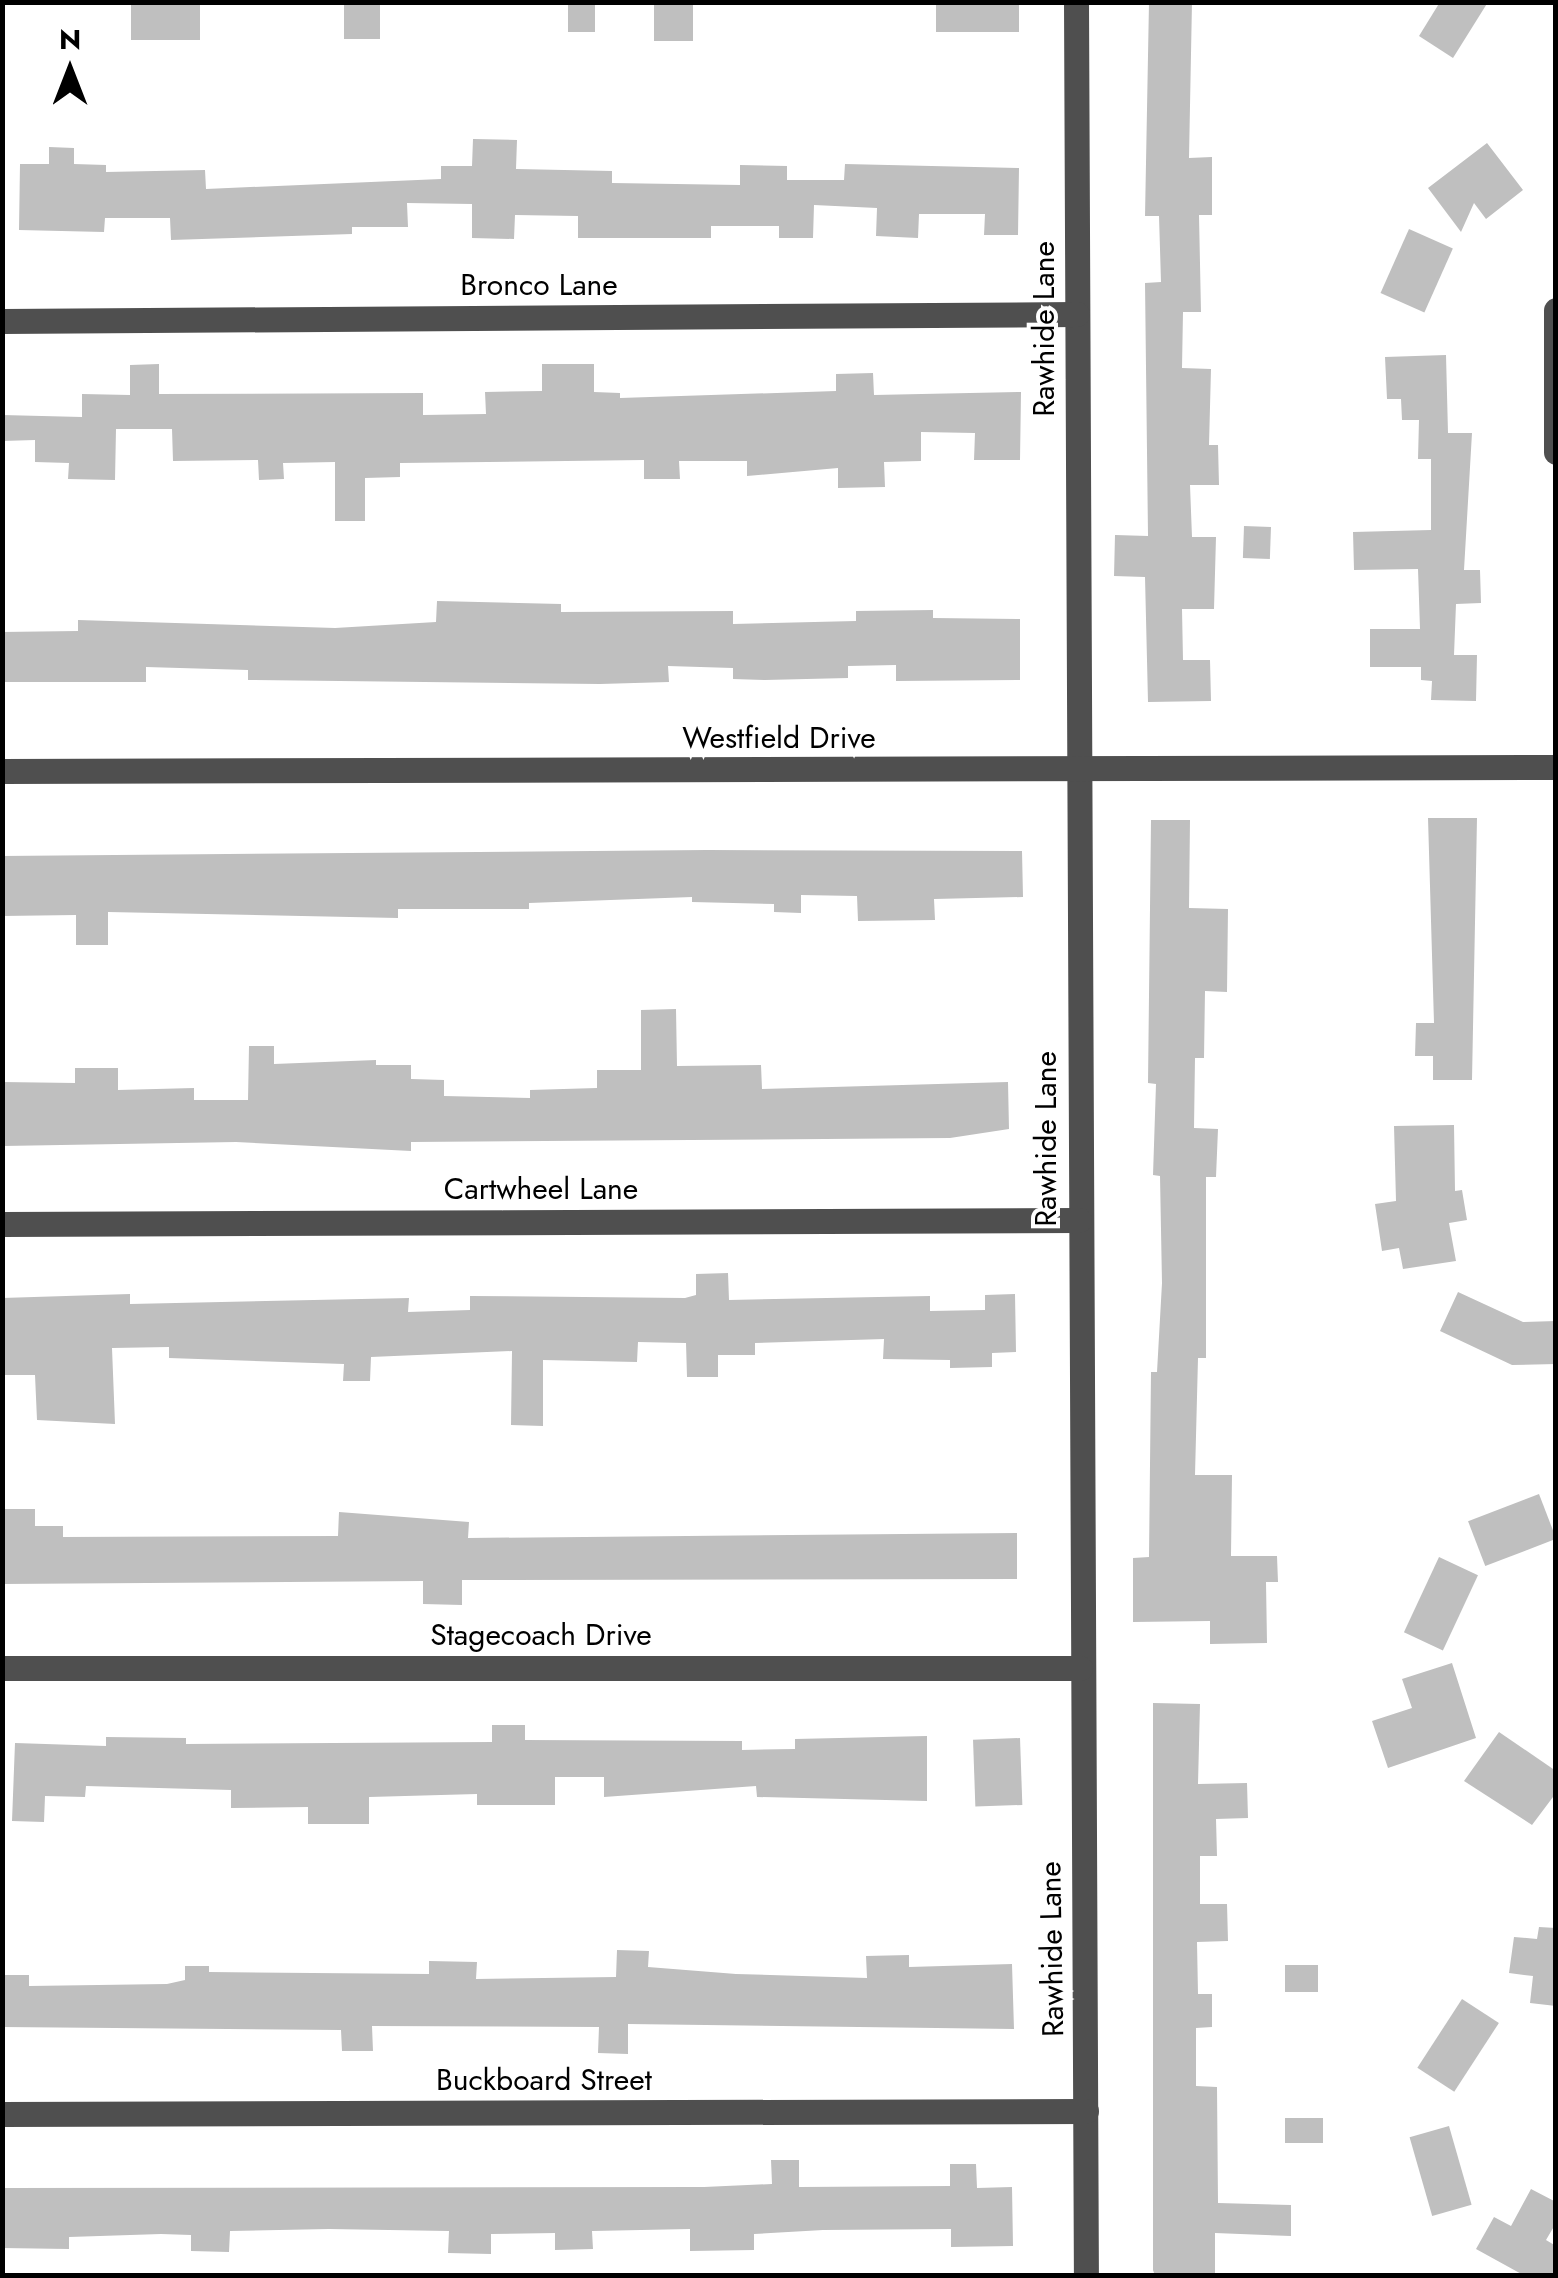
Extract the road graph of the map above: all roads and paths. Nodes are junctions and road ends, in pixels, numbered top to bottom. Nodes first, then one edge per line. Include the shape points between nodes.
1 (1076, 2) edge
2 (1554, 310) edge
3 (1076, 314) junction
4 (2, 321) edge
5 (1556, 452) edge
6 (1556, 767) edge
7 (1076, 770) junction
8 (2, 771) edge
9 (1079, 1220) junction
10 (2, 1224) edge
11 (2, 1668) edge
12 (1080, 1668) junction
13 (1086, 2110) junction
14 (2, 2114) edge
15 (1086, 2276) edge

1 - 3 street, Rawhide Lane
2 - 5 street
3 - 4 street, Bronco Lane
3 - 7 street, Rawhide Lane
6 - 7 street, Westfield Drive
7 - 8 street, Westfield Drive
7 - 9 street, Rawhide Lane
9 - 10 street, Cartwheel Lane
9 - 12 street, Rawhide Lane
11 - 12 street, Stagecoach Drive
12 - 13 street, Rawhide Lane
13 - 14 street, Buckboard Street
13 - 15 street, Rawhide Lane

